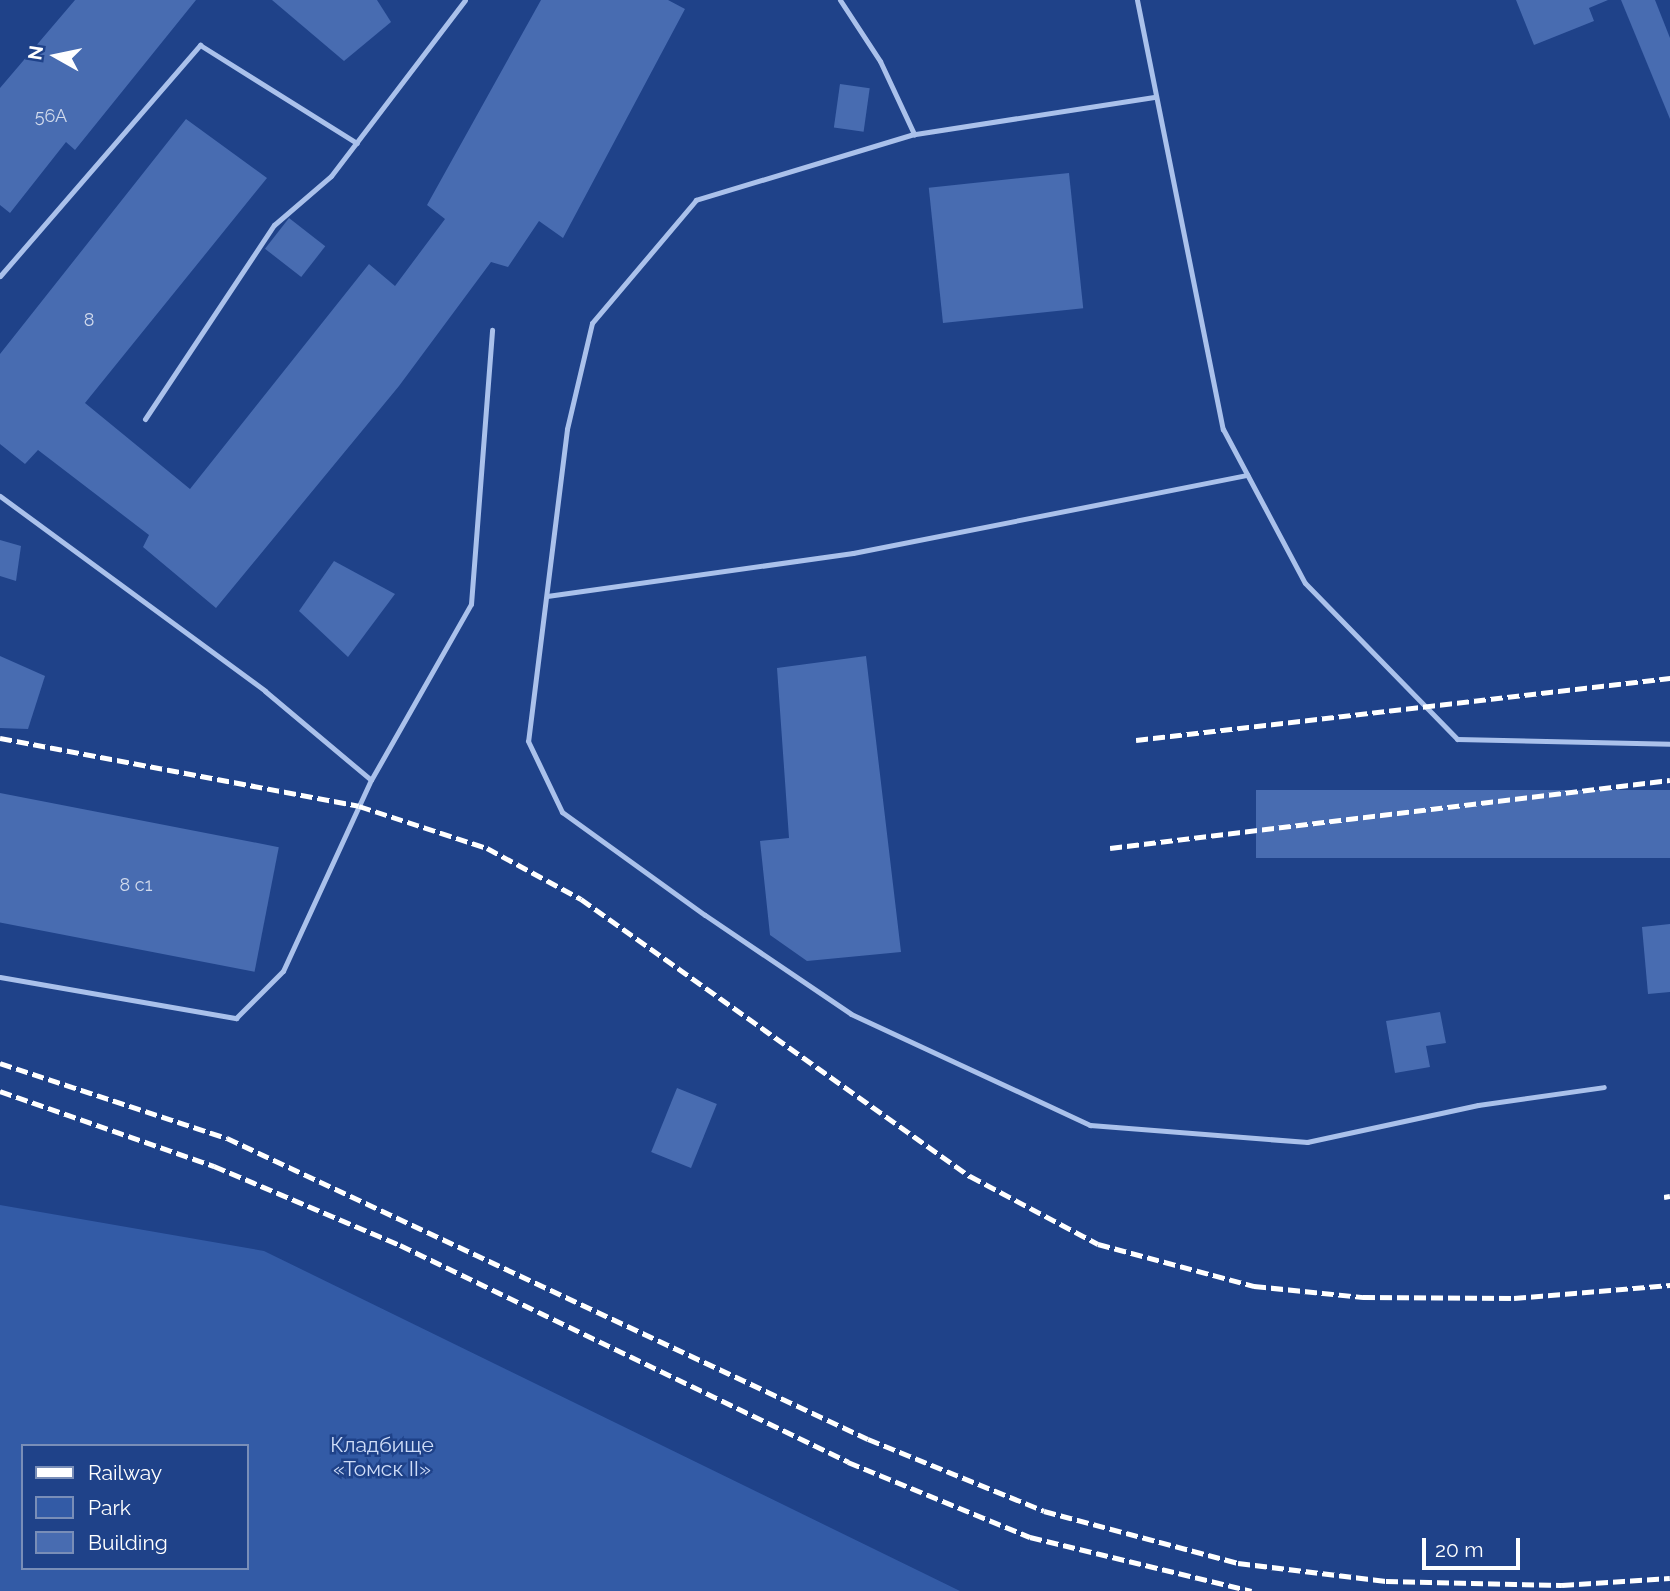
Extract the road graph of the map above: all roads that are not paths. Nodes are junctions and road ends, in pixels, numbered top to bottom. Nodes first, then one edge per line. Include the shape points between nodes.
1 (465, 0) edge
2 (839, 0) edge
3 (1137, 0) edge
4 (1154, 97) junction
5 (914, 134) junction
6 (357, 144) junction
7 (0, 260) edge
8 (8, 265) junction
9 (0, 276) edge
10 (492, 330) dead end
11 (145, 419) dead end
12 (1247, 475) junction
13 (0, 496) edge
14 (547, 596) junction
15 (1670, 744) edge
16 (371, 780) junction
17 (0, 977) edge
18 (1604, 1087) dead end

1 - 6 lane
2 - 5 lane via 880,61
3 - 4 lane
4 - 5 lane
4 - 12 lane via 1223,429
5 - 14 lane via 695,200 592,323 567,429
6 - 8 lane via 200,46
6 - 11 lane via 331,177 274,225
7 - 8 lane
8 - 9 lane
10 - 16 lane via 471,604
12 - 14 lane via 853,553
12 - 15 lane via 1305,583 1457,739
13 - 16 lane via 265,691
14 - 18 lane via 528,741 562,812 851,1014 1090,1125 1307,1142 1478,1105
16 - 17 lane via 283,971 236,1018

